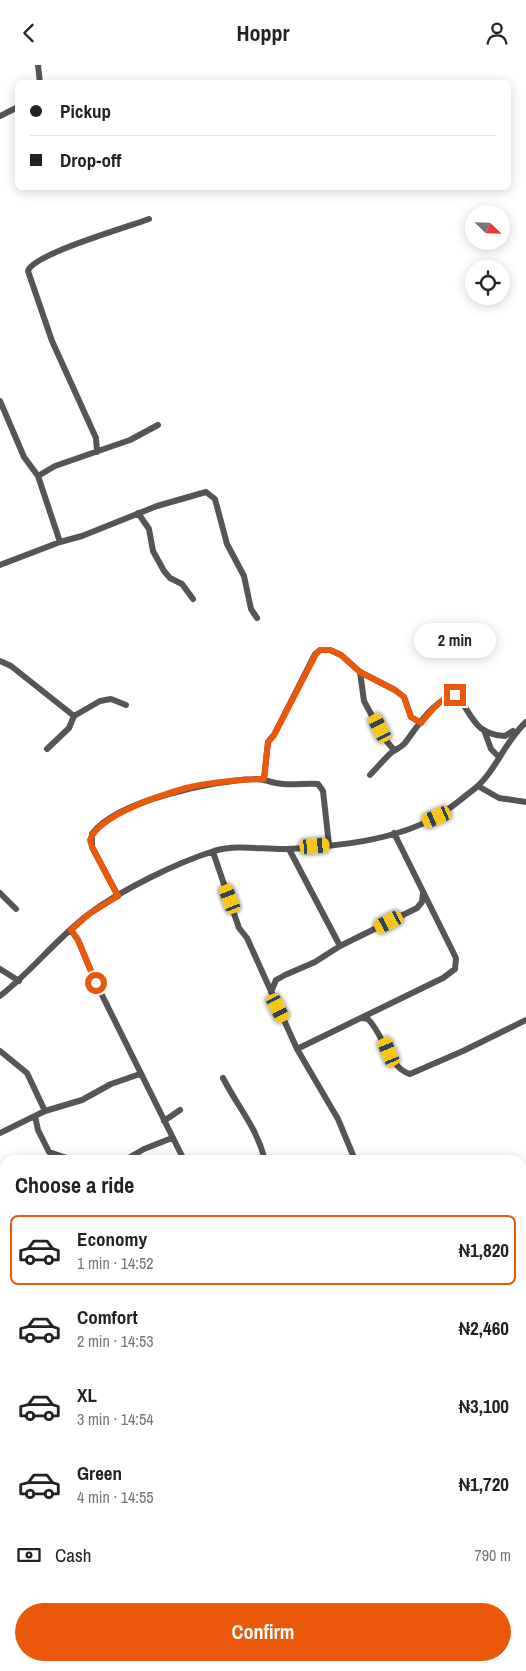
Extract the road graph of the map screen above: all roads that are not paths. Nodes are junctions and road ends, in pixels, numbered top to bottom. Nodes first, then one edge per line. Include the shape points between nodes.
1 (38, 65) edge
2 (40, 80) edge
3 (15, 108) edge
4 (0, 116) edge
5 (149, 219) dead end
6 (0, 401) edge
7 (158, 425) dead end
8 (97, 452) junction
9 (38, 476) junction
10 (138, 513) junction
11 (60, 542) junction
12 (0, 565) edge
13 (193, 599) dead end
14 (257, 619) dead end
15 (318, 643) dead end
16 (316, 654) junction
17 (0, 661) edge
18 (360, 672) junction
19 (126, 705) dead end
20 (74, 716) junction
21 (526, 722) edge
22 (421, 723) junction
23 (484, 731) junction
24 (47, 749) dead end
25 (394, 750) junction
26 (499, 757) junction
27 (370, 775) dead end
28 (264, 779) junction
29 (478, 786) junction
30 (526, 802) edge
31 (394, 833) junction
32 (329, 845) junction
33 (289, 849) junction
34 (213, 852) junction
35 (203, 857) junction
36 (217, 865) junction
37 (423, 892) junction
38 (0, 893) edge
39 (118, 896) junction
40 (420, 907) junction
41 (16, 909) dead end
42 (432, 909) junction
43 (71, 930) junction
44 (340, 946) junction
45 (0, 969) edge
46 (19, 981) junction
47 (271, 994) junction
48 (0, 996) edge
49 (360, 1017) junction
50 (526, 1020) edge
51 (292, 1036) junction
52 (309, 1043) junction
53 (297, 1049) junction
54 (0, 1051) edge
55 (140, 1074) junction
56 (223, 1078) dead end
57 (180, 1109) dead end
58 (46, 1111) junction
59 (35, 1116) junction
60 (164, 1121) junction
61 (0, 1133) edge
62 (172, 1137) junction
63 (58, 1155) edge
64 (134, 1155) edge
65 (181, 1155) edge
66 (263, 1155) edge
67 (353, 1155) edge

1 - 2 street
3 - 4 street
5 - 8 street via 58,249 46,259 32,264 28,271 52,341 95,436
6 - 9 street via 24,457
7 - 8 street via 140,436
8 - 9 street via 55,466
9 - 11 street
10 - 11 street
10 - 13 street via 149,529 153,551 164,571 182,583
10 - 14 street via 197,493 210,493 217,503 227,544 244,576 250,609
11 - 12 street
15 - 16 street
16 - 18 street via 324,649 334,651
16 - 28 street via 268,742
17 - 20 street via 11,666
18 - 22 street via 400,694 411,717
18 - 25 street via 364,701
19 - 20 street via 106,699
20 - 24 street via 69,728
21 - 23 street via 505,736
21 - 26 street
22 - 23 street via 437,705 455,695
22 - 25 street via 411,731 404,744
23 - 26 street via 491,749
25 - 27 street
26 - 29 street
28 - 32 street via 277,784 312,783 322,787
28 - 39 street via 188,788 158,797 101,825 92,834 92,847
29 - 30 street via 499,798
29 - 31 street via 437,817
31 - 32 street
31 - 37 street
32 - 33 street
33 - 34 street via 245,847
33 - 44 street
34 - 35 street
34 - 36 street
35 - 36 street
35 - 39 street
36 - 47 street via 238,928 247,938
37 - 40 street
37 - 42 street
38 - 41 street
39 - 43 street
40 - 42 street
40 - 44 street
42 - 49 street via 456,958 455,969 443,978
43 - 46 street
43 - 55 street
44 - 47 street via 276,980
45 - 46 street
46 - 48 street
47 - 51 street
49 - 50 street via 372,1024 396,1067 410,1073
49 - 52 street
51 - 52 street via 300,1042
51 - 53 street
52 - 53 street
53 - 67 street via 338,1119
54 - 58 street via 27,1073
55 - 58 street via 111,1083 82,1100
55 - 60 street
56 - 66 street via 258,1137
57 - 60 street
58 - 59 street
59 - 61 street
59 - 63 street via 38,1131 49,1152
60 - 62 street
62 - 64 street
62 - 65 street

